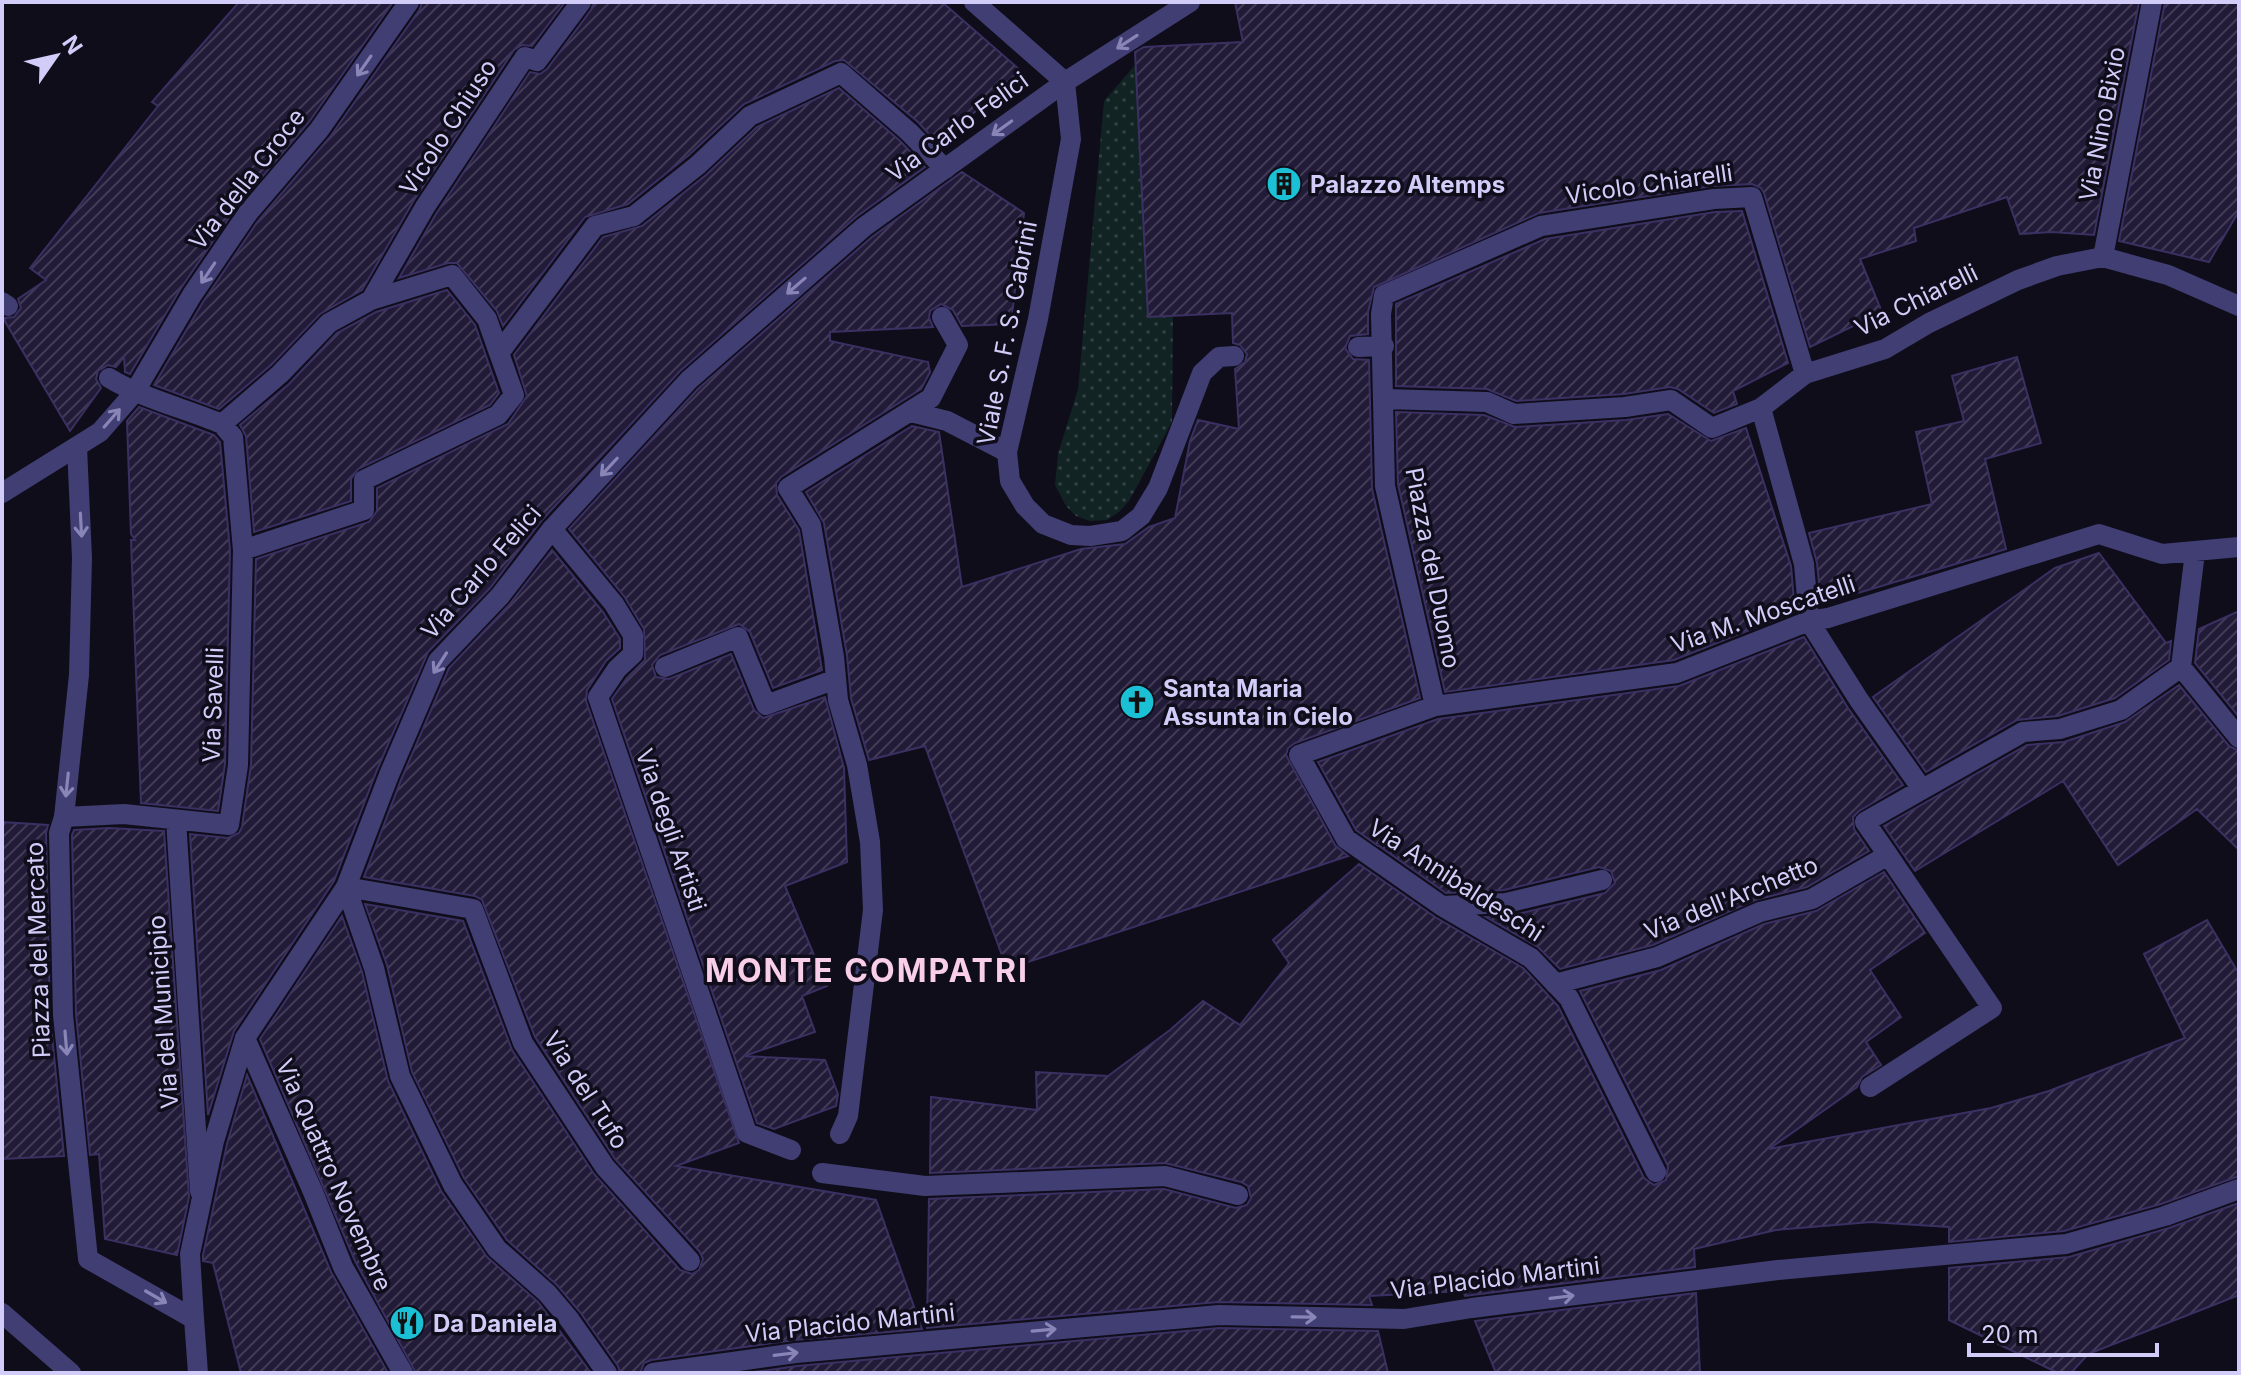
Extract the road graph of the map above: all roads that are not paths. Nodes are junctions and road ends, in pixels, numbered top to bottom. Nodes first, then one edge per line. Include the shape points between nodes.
1 (409, 2) edge
2 (581, 2) edge
3 (974, 2) edge
4 (1190, 2) edge
5 (2152, 2) edge
6 (1065, 82) junction
7 (945, 169) junction
8 (2103, 257) junction
9 (1384, 295) joint
10 (371, 300) junction
11 (2239, 306) edge
12 (942, 317) dead end
13 (1384, 346) junction
14 (1358, 347) dead end
15 (499, 353) junction
16 (1234, 356) dead end
17 (1805, 374) junction
18 (109, 378) dead end
19 (134, 393) junction
20 (1385, 399) junction
21 (1761, 408) junction
22 (911, 412) junction
23 (222, 424) junction
24 (77, 447) junction
25 (1007, 452) junction
26 (2, 493) edge
27 (552, 529) junction
28 (2239, 547) edge
29 (243, 550) junction
30 (2195, 552) junction
31 (1809, 621) junction
32 (665, 667) dead end
33 (2181, 667) junction
34 (836, 679) junction
35 (1435, 706) junction
36 (2239, 738) edge
37 (1922, 789) junction
38 (64, 817) junction
39 (176, 820) junction
40 (1888, 855) junction
41 (1602, 880) dead end
42 (346, 887) junction
43 (1442, 906) junction
44 (1555, 984) junction
45 (245, 1038) junction
46 (1870, 1087) dead end
47 (840, 1134) dead end
48 (791, 1150) dead end
49 (1656, 1172) dead end
50 (822, 1173) dead end
51 (2239, 1189) edge
52 (1238, 1195) dead end
53 (201, 1200) junction
54 (690, 1261) dead end
55 (2, 1313) edge
56 (194, 1319) junction
57 (71, 1373) edge
58 (198, 1373) edge
59 (403, 1373) edge
60 (607, 1373) edge
61 (653, 1373) edge

1 -> 19 street, Via della Croce via 319,130 248,213
2 - 10 street, Vicolo Chiuso via 537,61 525,57 425,207
3 - 6 street
4 -> 6 street
5 - 8 street, Via Nino Bixio
6 -> 7 street, Via Carlo Felici
6 - 25 street, Viale S. F. S. Cabrini via 1071,139
7 - 15 street via 841,73 750,116 634,216 595,226
7 -> 27 street, Via Carlo Felici via 864,227 689,380
8 - 11 street via 2168,275
8 - 17 street, Via Chiarelli via 2018,280 1885,349
9 - 13 street, Piazza del Duomo
9 - 17 street, Vicolo Chiarelli via 1541,226 1752,197
10 - 15 street via 452,275 487,319
10 - 23 street via 329,323
12 - 22 street via 958,345 931,398
13 - 14 street
13 - 20 street, Piazza del Duomo
15 - 29 street via 514,395 498,415 364,480 364,510
16 - 25 street, Viale S. F. S. Cabrini via 1219,357 1202,373 1158,488 1141,516 1122,531 1071,535 1043,524 1010,481
17 - 21 street, Via Chiarelli
18 - 19 street
19 - 23 street
24 -> 19 street, Via della Croce via 100,432
20 - 21 street, Via Chiarelli via 1487,402 1514,414 1671,400 1712,428
20 - 35 street, Piazza del Duomo via 1385,486
21 - 31 street via 1804,564
22 - 25 street via 947,421
22 - 34 street via 788,488 811,525
23 - 29 street, Via Savelli via 233,437
24 - 26 street, Via della Croce
24 -> 38 street, Piazza del Mercato via 82,558 79,675
27 -> 42 street, Via Carlo Felici via 500,596 438,661
27 - 48 street, Via degli Artisti via 633,635 633,654 598,697 747,1133
28 - 30 street
29 - 39 street, Via Savelli via 238,765 229,825
30 - 31 street, Via M. Moscatelli via 2162,554 2099,534
30 - 33 street
31 - 35 street, Via M. Moscatelli via 1677,673
31 - 37 street
32 - 34 street via 738,637 766,705
33 - 36 street
33 - 37 street via 2121,710 2060,729 2023,732
34 - 47 street via 870,842 873,910 848,1116
35 - 43 street, Via Annibaldeschi via 1299,755 1346,839
37 - 40 street via 1865,822
38 - 39 street, Via Savelli via 124,814
38 -> 56 street, Piazza del Mercato via 59,833 63,1015 88,1259
39 - 53 street, Via del Municipio
40 - 44 street, Via dell'Archetto via 1812,899 1760,912 1657,957
40 - 46 street via 1992,1008
41 - 43 street via 1506,903
42 - 45 street, Via Carlo Felici
42 - 54 street, Via del Tufo via 473,909 523,1043 605,1167
42 - 60 street via 374,968 400,1076 453,1185 497,1249 547,1293
43 - 44 street, Via Annibaldeschi via 1531,958
44 - 49 street, Via Annibaldeschi via 1569,998
45 - 53 street, Via Carlo Felici
45 - 59 street, Via Quattro Novembre via 343,1267
50 - 52 street via 925,1186 1165,1176
61 -> 51 street, Via Placido Martini via 796,1353 1209,1315 1404,1319 1778,1270 2066,1244
53 - 56 street, Via Carlo Felici via 190,1254
55 - 57 street
56 - 58 street, Via Carlo Felici

